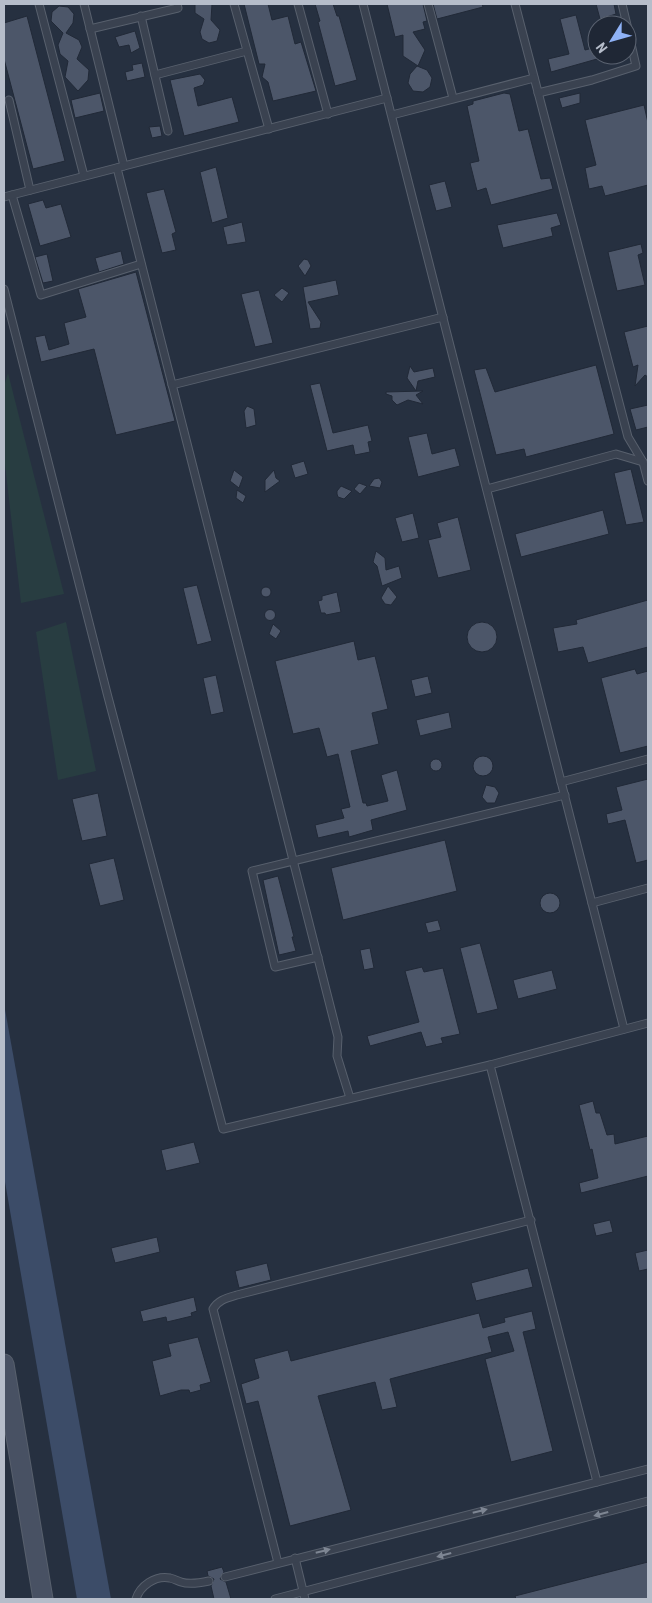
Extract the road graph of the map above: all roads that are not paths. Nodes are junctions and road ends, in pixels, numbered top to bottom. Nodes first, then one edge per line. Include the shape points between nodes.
1 (39, 4) edge
2 (84, 4) edge
3 (176, 4) edge
4 (234, 4) edge
5 (298, 4) edge
6 (363, 4) edge
7 (428, 4) edge
8 (515, 4) edge
9 (140, 16) junction
10 (90, 29) junction
11 (247, 51) junction
12 (636, 65) edge
13 (155, 75) junction
14 (534, 78) junction
15 (538, 92) junction
16 (388, 98) junction
17 (453, 98) junction
18 (9, 100) dead end
19 (328, 114) junction
20 (392, 115) junction
21 (268, 129) junction
22 (168, 131) dead end
23 (124, 166) junction
24 (116, 168) junction
25 (84, 176) junction
26 (30, 190) junction
27 (12, 194) junction
28 (4, 197) edge
29 (141, 264) junction
30 (4, 289) edge
31 (443, 317) junction
32 (172, 385) junction
33 (643, 462) junction
34 (648, 481) edge
35 (487, 489) junction
36 (648, 759) edge
37 (561, 782) junction
38 (564, 795) junction
39 (293, 860) junction
40 (648, 888) edge
41 (592, 903) junction
42 (318, 957) junction
43 (648, 1023) edge
44 (624, 1029) junction
45 (490, 1065) junction
46 (350, 1098) junction
47 (531, 1220) junction
48 (4, 1364) edge
49 (648, 1469) edge
50 (597, 1482) junction
51 (648, 1502) edge
52 (295, 1558) junction
53 (278, 1563) junction
54 (225, 1577) dead end
55 (209, 1580) dead end
56 (304, 1596) edge
57 (43, 1599) edge
58 (136, 1599) edge
59 (275, 1599) edge

1 - 25 lane
2 - 10 lane
3 - 9 lane via 178,8
4 - 11 lane
5 - 19 lane
6 - 16 lane
7 - 17 lane
8 - 14 lane
9 - 10 lane
9 - 13 lane
10 - 23 lane
11 - 13 lane
11 - 21 lane
12 - 15 lane via 592,80
13 - 22 lane
14 - 15 lane
14 - 17 lane
15 - 33 lane via 628,437
16 - 19 lane
16 - 20 lane
17 - 20 lane
18 - 26 lane
19 - 21 lane
20 - 31 lane
21 - 23 lane
23 - 24 lane
24 - 25 lane
24 - 29 lane
25 - 26 lane
26 - 27 lane
27 - 28 lane
27 - 29 lane via 41,295
29 - 32 lane
30 - 46 lane via 222,1129
31 - 32 lane
31 - 35 lane
32 - 39 lane
33 - 34 lane
33 - 35 lane via 616,454
35 - 37 lane
36 - 37 lane
37 - 38 lane
38 - 39 lane
38 - 41 lane
39 - 42 lane
39 - 42 lane via 252,871 275,967
40 - 41 lane
41 - 44 lane
42 - 46 lane via 338,1037 336,1056
43 - 44 lane
44 - 45 lane
45 - 46 lane
45 - 47 lane
47 - 50 lane
47 - 53 lane via 237,1295 215,1305 213,1309
48 - 57 street
49 - 50 lane
52 -> 50 lane
51 -> 56 lane
52 - 53 lane
52 - 56 lane
53 - 54 lane
55 - 58 lane via 182,1583 168,1577 146,1583
56 - 59 lane

